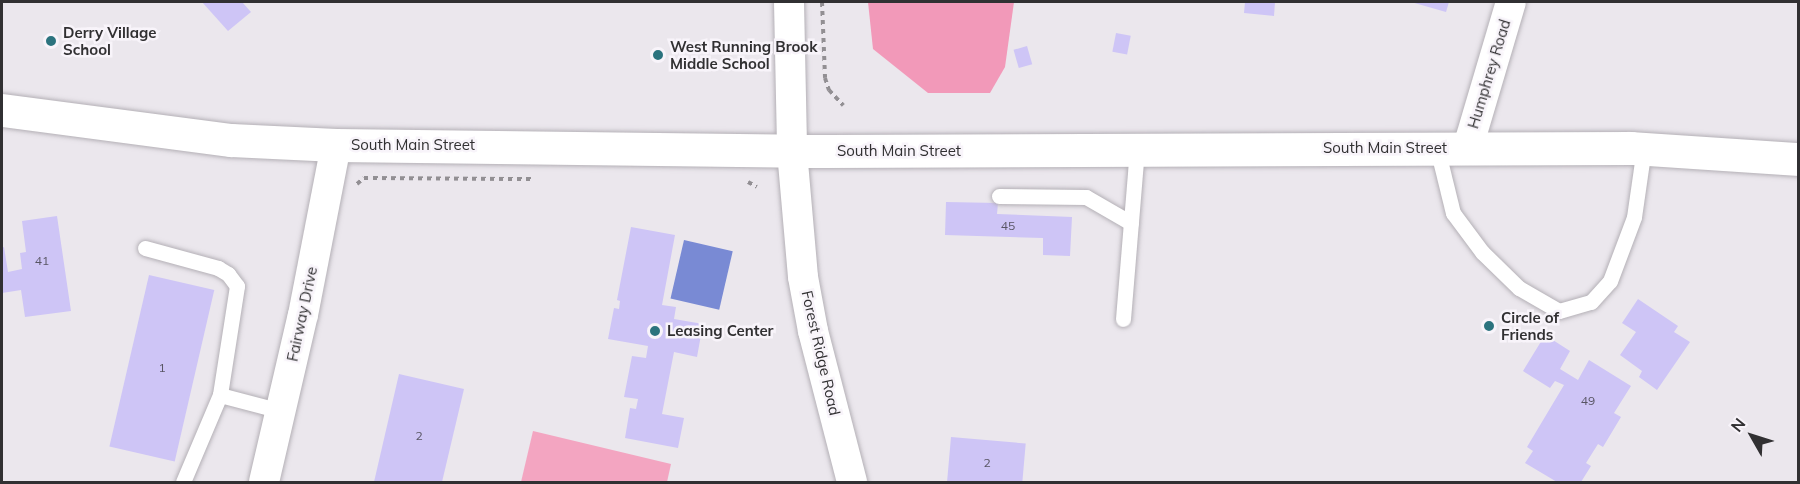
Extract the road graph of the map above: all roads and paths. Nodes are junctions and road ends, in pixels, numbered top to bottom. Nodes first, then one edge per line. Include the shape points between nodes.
1 (789, 2) edge
2 (822, 2) edge
3 (1511, 2) edge
4 (843, 105) dead end
5 (2, 110) edge
6 (336, 145) junction
7 (1452, 148) junction
8 (1644, 148) junction
9 (1137, 149) junction
10 (792, 151) junction
11 (1798, 159) edge
12 (541, 179) dead end
13 (744, 181) dead end
14 (757, 188) dead end
15 (353, 190) dead end
16 (999, 196) dead end
17 (1131, 223) junction
18 (144, 248) dead end
19 (1123, 319) dead end
20 (220, 395) junction
21 (281, 411) junction
22 (183, 483) edge
23 (264, 483) edge
24 (852, 483) edge

1 - 10 street, Forest Ridge Road
2 - 4 path via 825,78 829,90
3 - 7 street, Humphrey Road
5 - 6 main road, South Main Street via 231,140
6 - 10 main road, South Main Street
6 - 21 street, Fairway Drive
7 - 8 main road, South Main Street
7 - 8 lane via 1453,213 1482,252 1519,288 1559,311 1591,302 1610,281 1634,217
7 - 9 main road, South Main Street
8 - 11 main road, South Main Street
9 - 10 main road, South Main Street
9 - 17 lane
10 - 24 street, Forest Ridge Road via 803,277
12 - 15 path via 364,178
13 - 14 path
16 - 17 lane via 1086,197
17 - 19 lane
18 - 20 lane via 218,268 237,285
20 - 21 lane
20 - 22 lane
21 - 23 street, Fairway Drive

